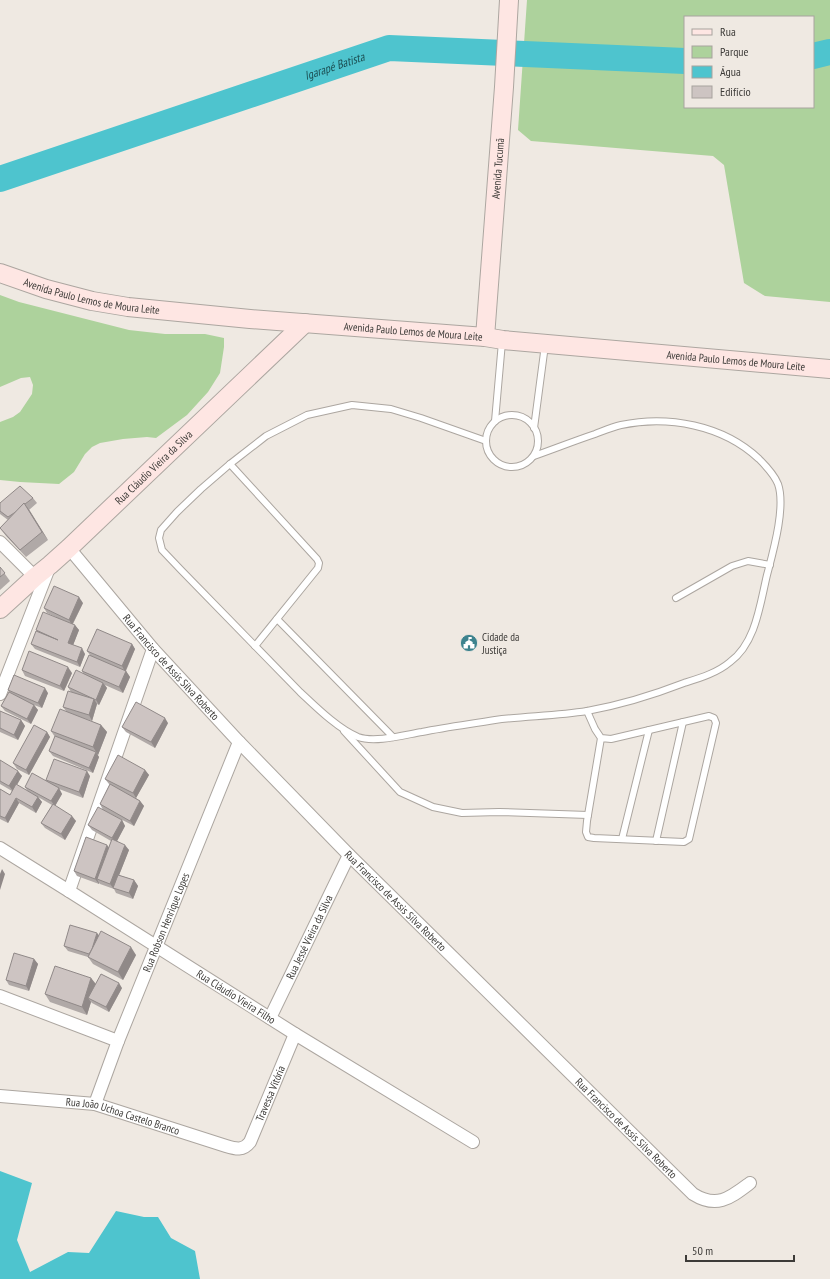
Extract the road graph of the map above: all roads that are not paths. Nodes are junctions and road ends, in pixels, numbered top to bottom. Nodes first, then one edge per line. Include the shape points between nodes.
1 (509, 3) edge
2 (0, 273) edge
3 (306, 323) junction
4 (494, 339) junction
5 (545, 344) junction
6 (830, 369) edge
7 (495, 421) junction
8 (534, 428) junction
9 (486, 441) junction
10 (534, 456) junction
11 (230, 464) junction
12 (0, 542) edge
13 (69, 548) junction
14 (50, 565) junction
15 (770, 565) junction
16 (35, 577) junction
17 (676, 598) dead end
18 (0, 609) edge
19 (277, 619) junction
20 (255, 646) junction
21 (153, 649) junction
22 (0, 694) edge
23 (587, 711) junction
24 (683, 722) junction
25 (339, 726) junction
26 (649, 730) junction
27 (393, 737) junction
28 (601, 738) junction
29 (240, 742) junction
30 (588, 815) junction
31 (622, 839) junction
32 (656, 841) junction
33 (0, 848) edge
34 (348, 855) junction
35 (69, 891) junction
36 (156, 946) junction
37 (0, 996) edge
38 (270, 1018) junction
39 (295, 1034) junction
40 (118, 1041) junction
41 (0, 1096) edge
42 (94, 1104) junction
43 (473, 1142) dead end
44 (242, 1149) joint
45 (750, 1183) dead end

1 - 4 street, Avenida Tucumã
2 - 3 street, Avenida Paulo Lemos de Moura Leite via 92,301 136,308
3 - 4 street, Avenida Paulo Lemos de Moura Leite
3 - 13 street, Rua Cláudio Vieira da Silva
4 - 5 street, Avenida Paulo Lemos de Moura Leite
4 - 7 lane
5 - 6 street, Avenida Paulo Lemos de Moura Leite
5 - 8 lane
7 - 8 lane via 516,416 530,422
7 - 9 lane via 490,427
8 - 10 lane via 538,442
9 - 10 lane via 490,455 501,465 515,467 529,462
9 - 11 lane via 392,409 352,405 307,415 266,436
10 - 15 lane via 620,425 650,421 704,428 730,438 752,452 769,469 778,485 781,506
11 - 19 lane via 319,563 318,568
11 - 20 lane via 177,512 161,530 159,538 162,550
12 - 16 street
13 - 14 street, Rua Cláudio Vieira da Silva
13 - 21 street, Rua Francisco de Assis Silva Roberto
14 - 16 street, Rua Cláudio Vieira da Silva
14 - 22 street
15 - 17 lane via 748,562 732,566
15 - 23 lane via 752,632 744,649 730,662 711,674 651,696
16 - 18 street, Rua Cláudio Vieira da Silva
19 - 20 lane
19 - 27 lane
20 - 25 lane via 319,710
21 - 29 street, Rua Francisco de Assis Silva Roberto
21 - 35 street
23 - 27 lane via 504,719
23 - 28 lane
24 - 26 lane
24 - 32 lane
24 - 32 lane via 709,716 714,718 716,723 689,839 684,842
25 - 27 lane via 359,737
25 - 30 lane via 400,792 433,807 462,813
26 - 28 lane via 611,739
26 - 31 lane
28 - 30 lane
29 - 34 street, Rua Francisco de Assis Silva Roberto
29 - 36 street, Rua Robson Henrique Lopes
30 - 31 lane via 588,837
31 - 32 lane
33 - 35 street, Rua Cláudio Vieira Filho
34 - 38 street, Rua Jessé Vieira da Silva
34 - 45 street, Rua Francisco de Assis Silva Roberto via 693,1194 712,1202 722,1201
35 - 36 street, Rua Cláudio Vieira Filho
36 - 38 street, Rua Cláudio Vieira Filho
36 - 40 street, Rua Robson Henrique Lopes
37 - 40 street
38 - 39 street, Rua Cláudio Vieira Filho
39 - 43 street, Rua Cláudio Vieira Filho
39 - 44 street, Travessa Vitória via 250,1142
40 - 42 street, Rua Robson Henrique Lopes
41 - 42 street, Rua João Uchoa Castelo Branco
42 - 44 street, Rua João Uchoa Castelo Branco

